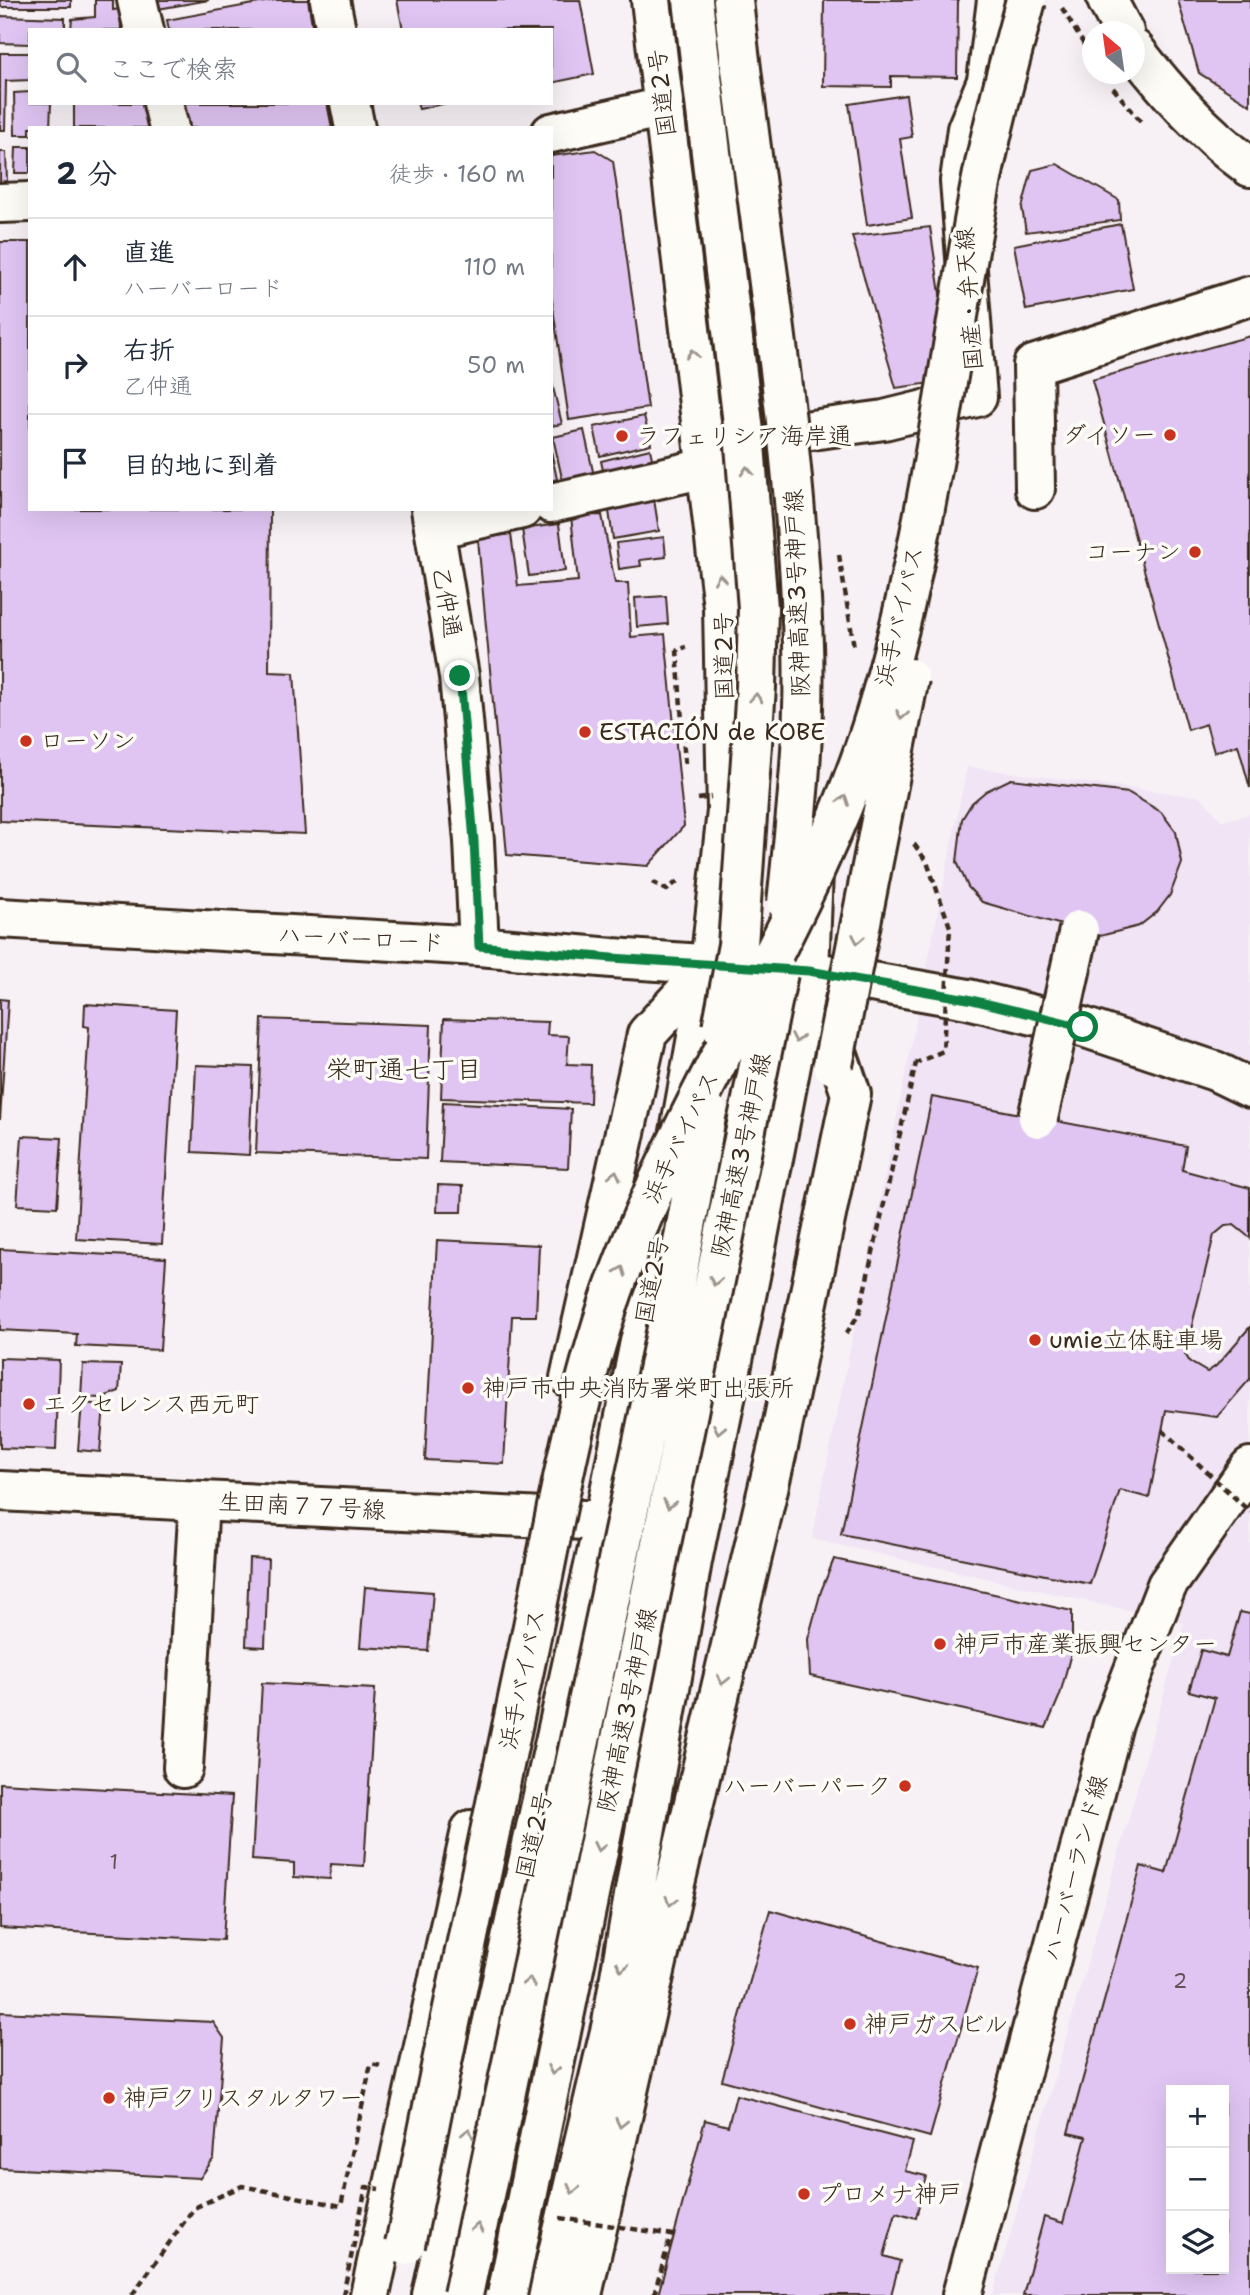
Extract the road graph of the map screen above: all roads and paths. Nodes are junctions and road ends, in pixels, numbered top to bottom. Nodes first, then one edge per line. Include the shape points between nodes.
1 (137, 0) edge
2 (330, 0) edge
3 (651, 0) edge
4 (693, 0) edge
5 (717, 0) edge
6 (733, 0) edge
7 (998, 0) edge
8 (1027, 0) edge
9 (1044, 0) edge
10 (1058, 0) edge
11 (1107, 0) edge
12 (1118, 21) edge
13 (144, 28) edge
14 (336, 28) edge
15 (1082, 40) edge
16 (1145, 62) edge
17 (163, 105) edge
18 (350, 105) edge
19 (664, 107) junction
20 (169, 126) edge
21 (355, 126) edge
22 (553, 133) edge
23 (1250, 167) edge
24 (28, 202) edge
25 (0, 203) edge
26 (1250, 296) edge
27 (775, 435) junction
28 (706, 468) junction
29 (1035, 489) dead end
30 (553, 503) edge
31 (504, 511) edge
32 (433, 519) edge
33 (652, 882) dead end
34 (667, 890) dead end
35 (0, 918) edge
36 (1079, 930) dead end
37 (479, 946) junction
38 (710, 965) junction
39 (809, 971) junction
40 (916, 1063) dead end
41 (1250, 1088) edge
42 (1038, 1118) dead end
43 (846, 1334) dead end
44 (1162, 1430) dead end
45 (1250, 1467) edge
46 (0, 1491) edge
47 (199, 1501) junction
48 (1250, 1512) edge
49 (538, 1517) junction
50 (604, 1521) junction
51 (183, 1768) dead end
52 (628, 1930) junction
53 (341, 2206) dead end
54 (671, 2235) dead end
55 (132, 2295) edge
56 (370, 2295) edge
57 (394, 2295) edge
58 (432, 2295) edge
59 (463, 2295) edge
60 (507, 2295) edge
61 (548, 2295) edge
62 (582, 2295) edge
63 (654, 2295) edge
64 (962, 2295) edge

1 - 13 main road
2 - 14 main road
3 - 19 main road, 国道2号
59 -> 4 main road, 阪神高速3号神戸線, bridge via 670,1314 738,945 758,608 744,432
5 - 27 main road
6 -> 60 main road, 阪神高速3号神戸線, bridge via 773,294 799,560 802,728 793,848 780,964
7 - 27 main road, 国産・弁天線 via 987,81 967,129 960,181 977,397 884,420
57 -> 8 main road, 浜手バイパス, bridge via 587,1381 611,1296 644,1210 799,904 840,812 874,718 900,627 926,500 983,175
9 -> 52 main road, 浜手バイパス, bridge via 1001,181 944,506 772,1376 728,1566
10 - 15 path
11 - 12 main road
16 - 23 main road via 1200,126
17 - 20 main road
18 - 21 main road
19 - 22 main road
28 -> 19 main road, 国道2号
24 - 25 main road
26 - 29 main road via 1033,365
27 - 39 main road via 814,818
28 - 30 main road
38 -> 28 main road, 国道2号 via 727,811 723,607
31 - 32 main road
32 - 37 main road, 乙仲通 via 460,676
33 - 34 path
35 - 37 main road, ハーバーロード
36 - 42 main road, bridge
37 - 38 main road, ハーバーロード
38 - 39 main road, ハーバーロード
49 -> 38 main road via 647,1034
38 - 50 main road, 国道2号
39 - 41 main road, ハーバーロード via 968,999 1083,1027 1215,1071
39 -> 52 main road via 692,1561
39 -> 62 main road via 851,1094 779,1442
40 - 43 path via 859,1314
44 - 48 path, bridge
45 - 64 main road, ハーバーランド線 via 1167,1585 1113,1724
46 - 47 main road, 生田南７７号線
47 - 49 main road, 生田南７７号線
47 - 51 main road
49 - 50 main road, 生田南７７号線
49 - 56 main road
58 -> 50 main road, 国道2号
52 -> 61 main road via 612,2023
53 - 55 path via 242,2186 194,2208
54 - 63 path

